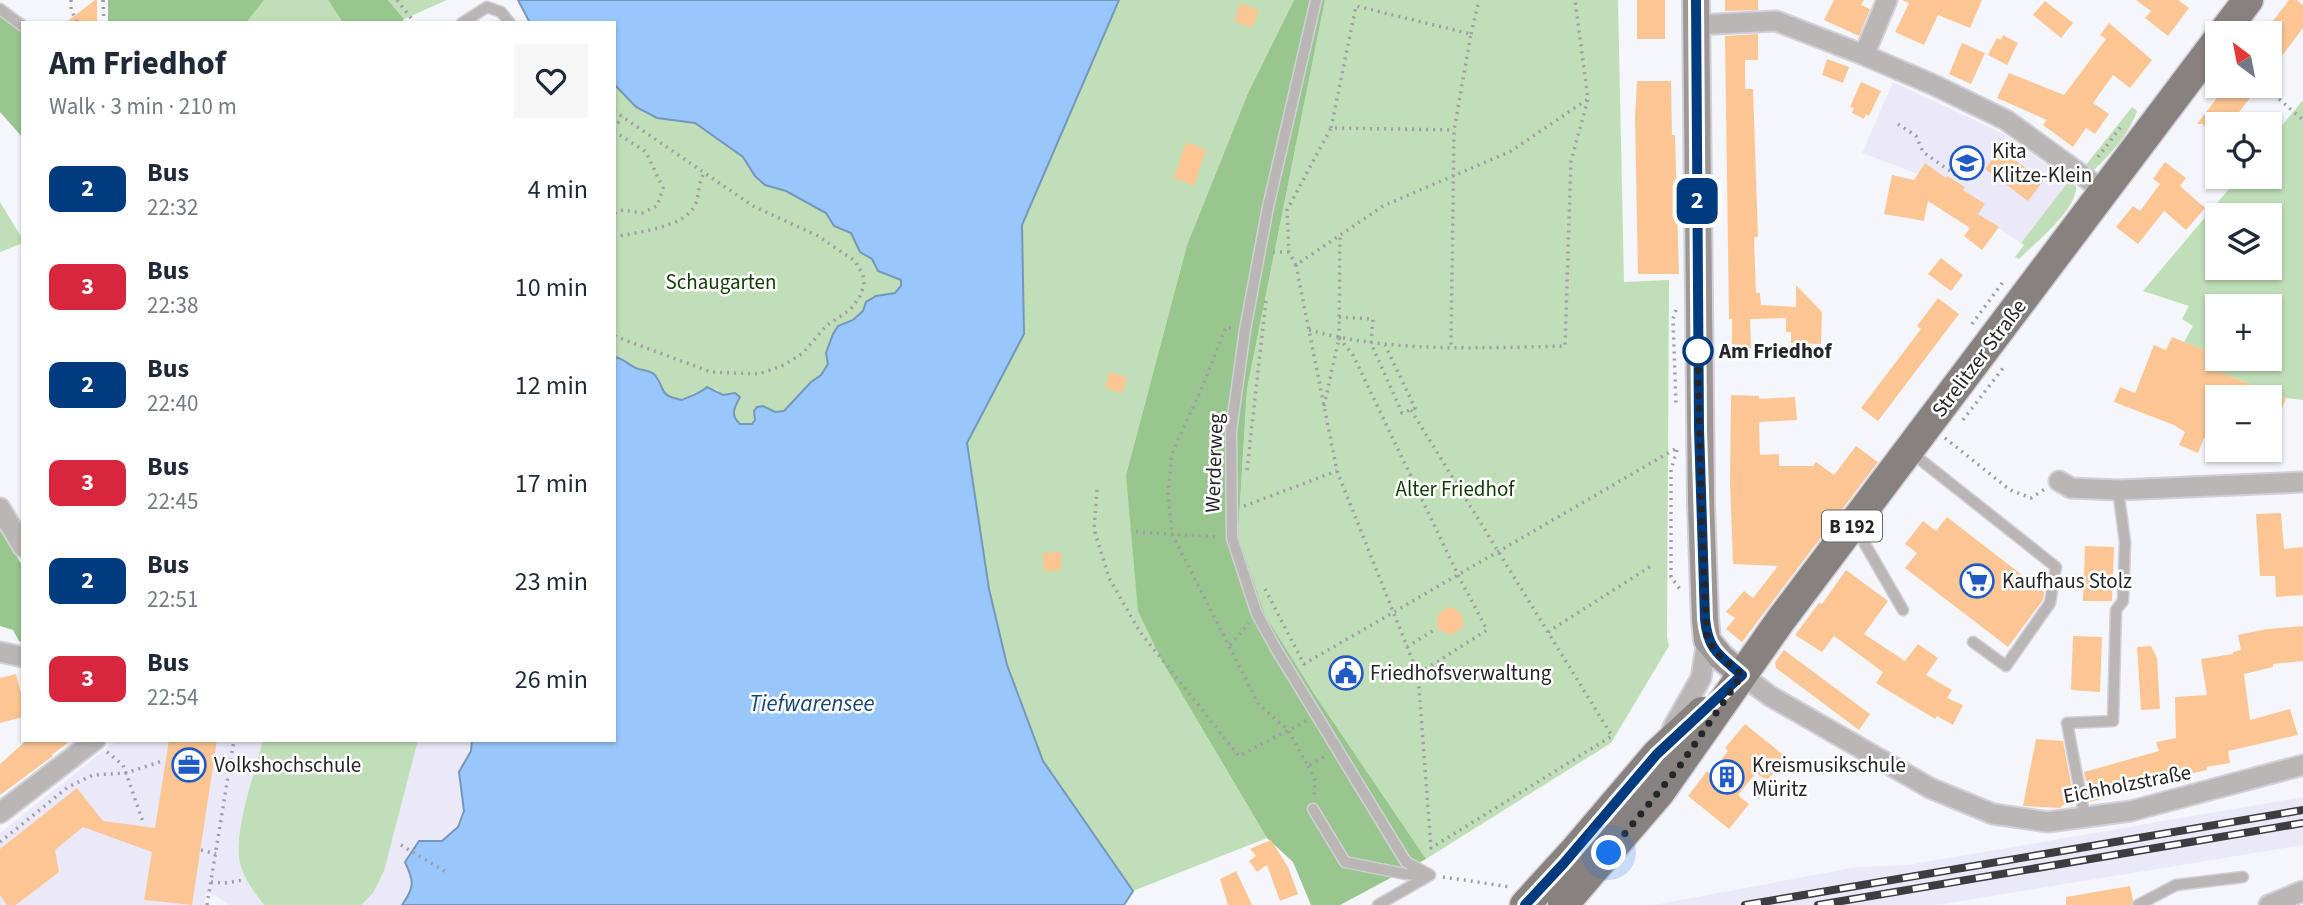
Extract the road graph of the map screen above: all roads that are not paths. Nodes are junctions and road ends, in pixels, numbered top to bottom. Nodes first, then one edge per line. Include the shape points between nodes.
1 (1316, 0) edge
2 (1887, 0) edge
3 (2248, 0) edge
4 (0, 9) edge
5 (1696, 13) edge
6 (465, 21) edge
7 (508, 21) edge
8 (2232, 21) edge
9 (21, 25) edge
10 (1864, 55) junction
11 (2205, 57) edge
12 (2104, 191) junction
13 (1909, 451) junction
14 (2059, 481) road end
15 (2303, 482) edge
16 (2118, 490) junction
17 (0, 508) edge
18 (1850, 529) junction
19 (21, 544) edge
20 (1903, 610) dead end
21 (1707, 640) junction
22 (1973, 642) dead end
23 (0, 652) edge
24 (21, 657) edge
25 (1742, 675) junction
26 (102, 747) edge
27 (1657, 754) junction
28 (2303, 765) edge
29 (1313, 809) road end
30 (0, 813) edge
31 (2085, 818) junction
32 (1430, 875) junction
33 (2243, 877) dead end
34 (2303, 891) edge
35 (1518, 896) edge
36 (1378, 905) edge
37 (1563, 905) edge
38 (2138, 905) edge
39 (2269, 905) edge

1 - 32 lane, Werderweg via 1281,145 1245,330 1231,431 1232,538 1257,614 1406,862
2 - 10 street
3 - 8 main road
4 - 9 lane
5 - 10 street via 1776,21
5 - 21 main road via 1701,504
6 - 7 lane via 487,7
10 - 12 street via 2006,120
11 - 12 main road, Strelitzer Straße / B 192
12 - 13 main road, Strelitzer Straße / B 192
13 - 18 main road, Strelitzer Straße / B 192
13 - 22 lane via 2056,567 2050,603 2006,666
14 - 16 street via 2071,488
15 - 16 street
16 - 31 lane via 2125,542 2124,589 2116,610 2113,722 2067,723
17 - 19 street
18 - 20 lane via 1861,539
18 - 25 main road, Strelitzer Straße / B 192
21 - 25 main road
21 - 27 street via 1696,688
23 - 24 street
25 - 27 main road, B 192
25 - 31 street, Eichholzstraße via 1770,696 1930,788 1968,804 1993,814 2048,822
25 - 37 main road, B 192 via 1660,792
26 - 30 street
27 - 35 main road, B 192 via 1562,866
28 - 31 street, Eichholzstraße via 2131,811
29 - 32 lane via 1345,862
32 - 36 lane
33 - 38 lane via 2176,885
34 - 39 street

